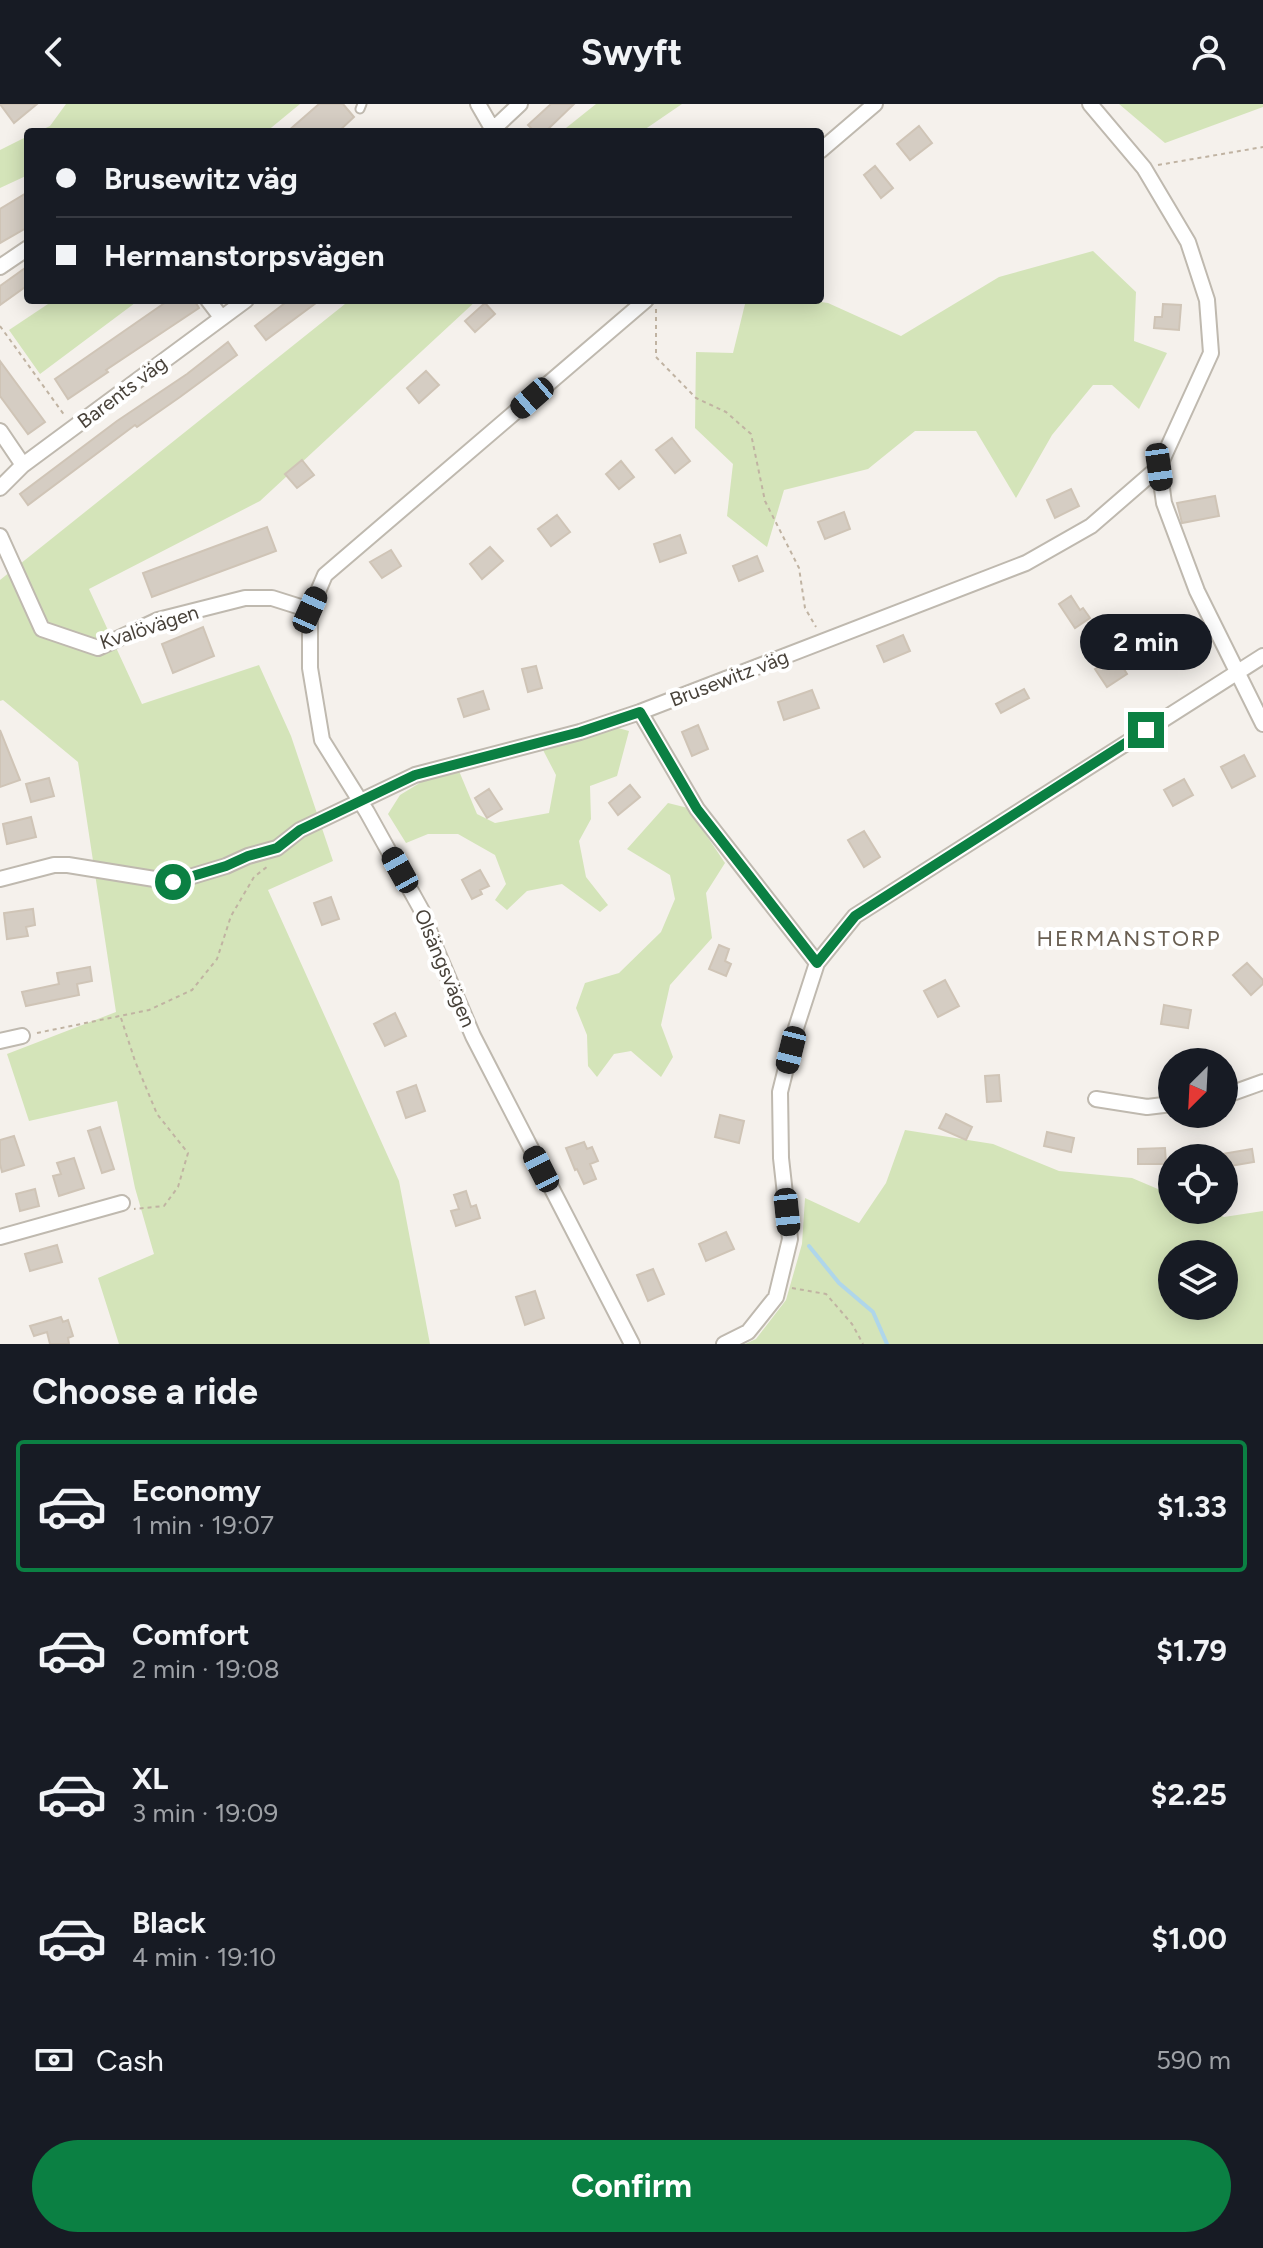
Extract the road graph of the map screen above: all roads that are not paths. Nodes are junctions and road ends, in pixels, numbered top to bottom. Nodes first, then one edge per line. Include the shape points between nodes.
1 (478, 104) edge
2 (520, 104) edge
3 (875, 104) edge
4 (1090, 104) edge
5 (490, 128) edge
6 (495, 128) edge
7 (824, 148) edge
8 (24, 251) edge
9 (0, 267) edge
10 (211, 304) edge
11 (240, 304) edge
12 (641, 304) edge
13 (221, 317) junction
14 (0, 431) edge
15 (23, 465) junction
16 (1159, 467) junction
17 (0, 488) edge
18 (0, 536) edge
19 (310, 610) junction
20 (1263, 656) edge
21 (1236, 673) junction
22 (640, 712) junction
23 (1263, 724) edge
24 (360, 801) junction
25 (0, 879) edge
26 (817, 963) junction
27 (22, 1036) road end
28 (0, 1041) edge
29 (1263, 1082) edge
30 (1238, 1091) edge
31 (1096, 1099) dead end
32 (1158, 1106) edge
33 (122, 1203) road end
34 (0, 1237) edge
35 (632, 1344) edge
36 (724, 1344) edge

1 - 5 street
2 - 6 street
3 - 7 street
4 - 16 street via 1144,168 1188,242 1207,300 1211,353
8 - 9 street
10 - 13 street
11 - 13 street, Barents väg
12 - 19 street, Olsängsvägen via 325,575
13 - 15 street, Barents väg
14 - 15 street
15 - 17 street, Barents väg
16 - 21 street via 1164,503 1191,576
16 - 22 street, Brusewitz väg via 1091,526 1026,563
18 - 19 street, Kvalövägen via 42,629 98,648 158,620 245,598 272,598
19 - 24 street, Olsängsvägen via 310,668 322,740
20 - 21 street
21 - 23 street
21 - 26 street via 855,916
22 - 24 street, Brusewitz väg via 415,775
22 - 26 street via 697,809
24 - 25 street, Brusewitz väg via 300,830 277,848 173,882 68,865
24 - 35 street, Olsängsvägen via 422,911 473,1036
26 - 36 street via 780,1092 790,1239 776,1297 748,1332
27 - 28 street
29 - 30 street
31 - 32 street
33 - 34 street

